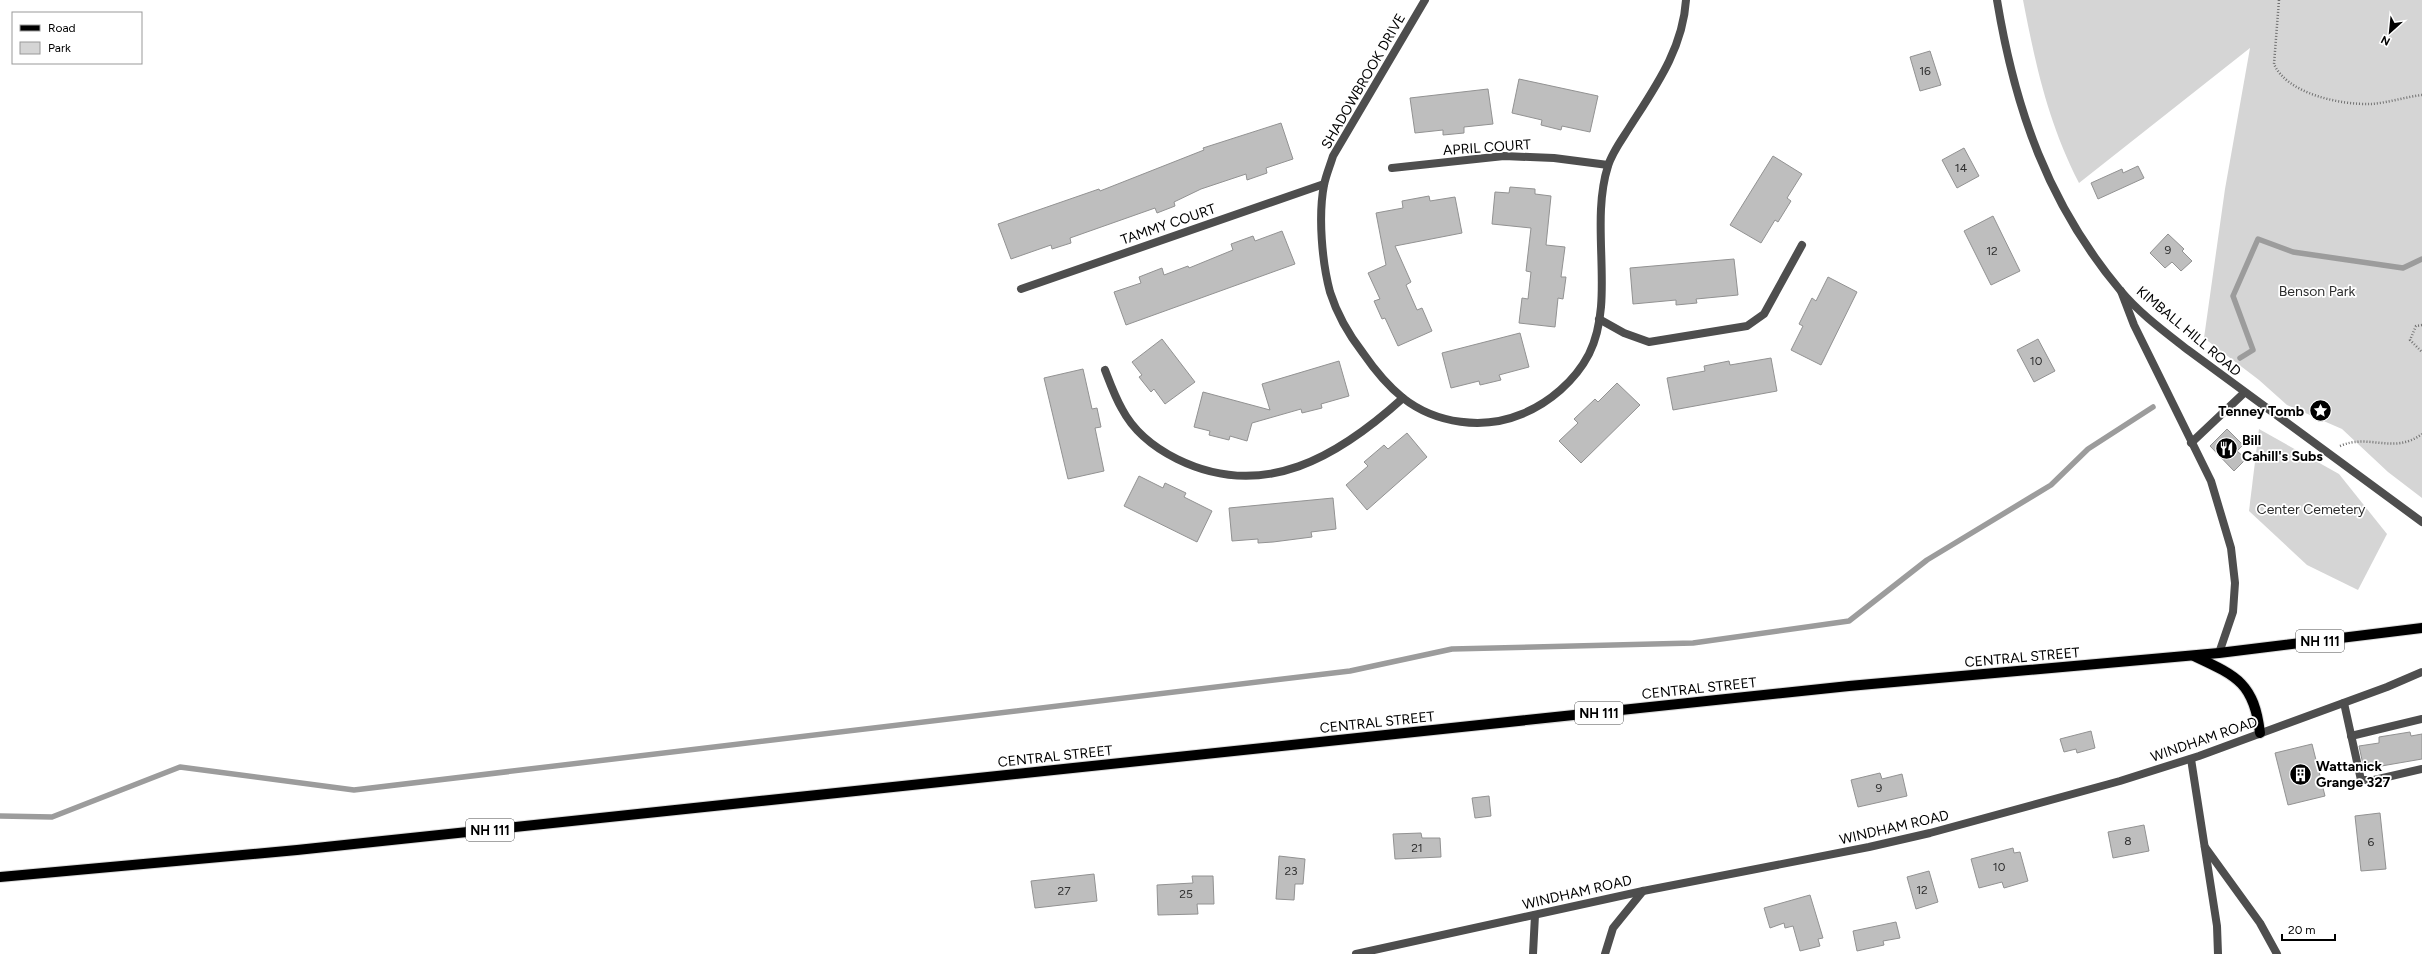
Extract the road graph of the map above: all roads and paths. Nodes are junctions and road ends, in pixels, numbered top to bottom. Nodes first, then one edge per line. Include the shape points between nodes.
1 (1425, 0) edge
2 (1686, 0) edge
3 (1997, 0) edge
4 (2279, 0) edge
5 (2422, 95) edge
6 (1608, 165) junction
7 (1392, 168) dead end
8 (1324, 184) junction
9 (1802, 245) dead end
10 (1021, 289) dead end
11 (2121, 291) junction
12 (1599, 319) junction
13 (2422, 325) edge
14 (2422, 352) edge
15 (1105, 370) dead end
16 (2244, 393) junction
17 (1403, 398) junction
18 (2422, 434) edge
19 (2191, 444) junction
20 (2326, 452) junction
21 (2422, 522) edge
22 (2422, 628) edge
23 (2218, 653) junction
24 (2192, 655) junction
25 (2422, 672) edge
26 (2344, 703) junction
27 (2422, 719) edge
28 (2260, 733) junction
29 (2351, 736) junction
30 (2191, 759) junction
31 (2422, 769) edge
32 (2204, 847) junction
33 (0, 877) edge
34 (1644, 891) junction
35 (1535, 915) junction
36 (1356, 954) edge
37 (1533, 954) edge
38 (1605, 954) edge
39 (2218, 954) edge
40 (2277, 954) edge

1 - 8 street, SHADOWBROOK DRIVE via 1345,133 1333,156
2 - 6 street, SHADOWBROOK DRIVE via 1681,32 1664,75
3 - 11 street, KIMBALL HILL ROAD via 2012,78 2038,157 2076,230
4 - 5 path via 2274,64 2288,83 2345,104 2372,104
6 - 7 street, APRIL COURT via 1554,158 1504,156
6 - 12 street, SHADOWBROOK DRIVE via 1599,209
8 - 10 street, TAMMY COURT
8 - 17 street, SHADOWBROOK DRIVE via 1321,209 1324,262 1330,293 1353,340 1383,378
9 - 12 street via 1764,314 1747,326 1649,342 1624,333
11 - 16 street, KIMBALL HILL ROAD via 2156,324
11 - 19 street via 2134,325
12 - 17 street, SHADOWBROOK DRIVE via 1590,353 1578,370 1546,401 1518,416 1503,421 1464,422 1428,412
13 - 14 path via 2416,326 2410,340
15 - 17 street via 1122,410 1148,442 1166,454 1202,469 1243,477 1285,470 1333,451 1370,427
16 - 19 street
16 - 20 street, KIMBALL HILL ROAD
18 - 20 path via 2403,444 2361,441
19 - 23 street via 2211,481 2231,548 2235,583 2233,612
20 - 21 street, KIMBALL HILL ROAD
22 - 23 main road, CENTRAL STREET / NH 111
23 - 24 main road, CENTRAL STREET / NH 111
24 - 28 main road via 2222,669 2252,695
24 - 33 main road, CENTRAL STREET / NH 111 via 1849,686 297,850
25 - 26 street, WINDHAM ROAD
26 - 28 street, WINDHAM ROAD
26 - 29 street
27 - 29 street
28 - 30 street, WINDHAM ROAD
29 - 31 street via 2361,780 2374,780
30 - 32 street
30 - 34 street, WINDHAM ROAD via 1930,833
32 - 39 street via 2217,926
32 - 40 street via 2243,897
34 - 35 street, WINDHAM ROAD
34 - 38 street via 1613,928
35 - 36 street, WINDHAM ROAD
35 - 37 street

